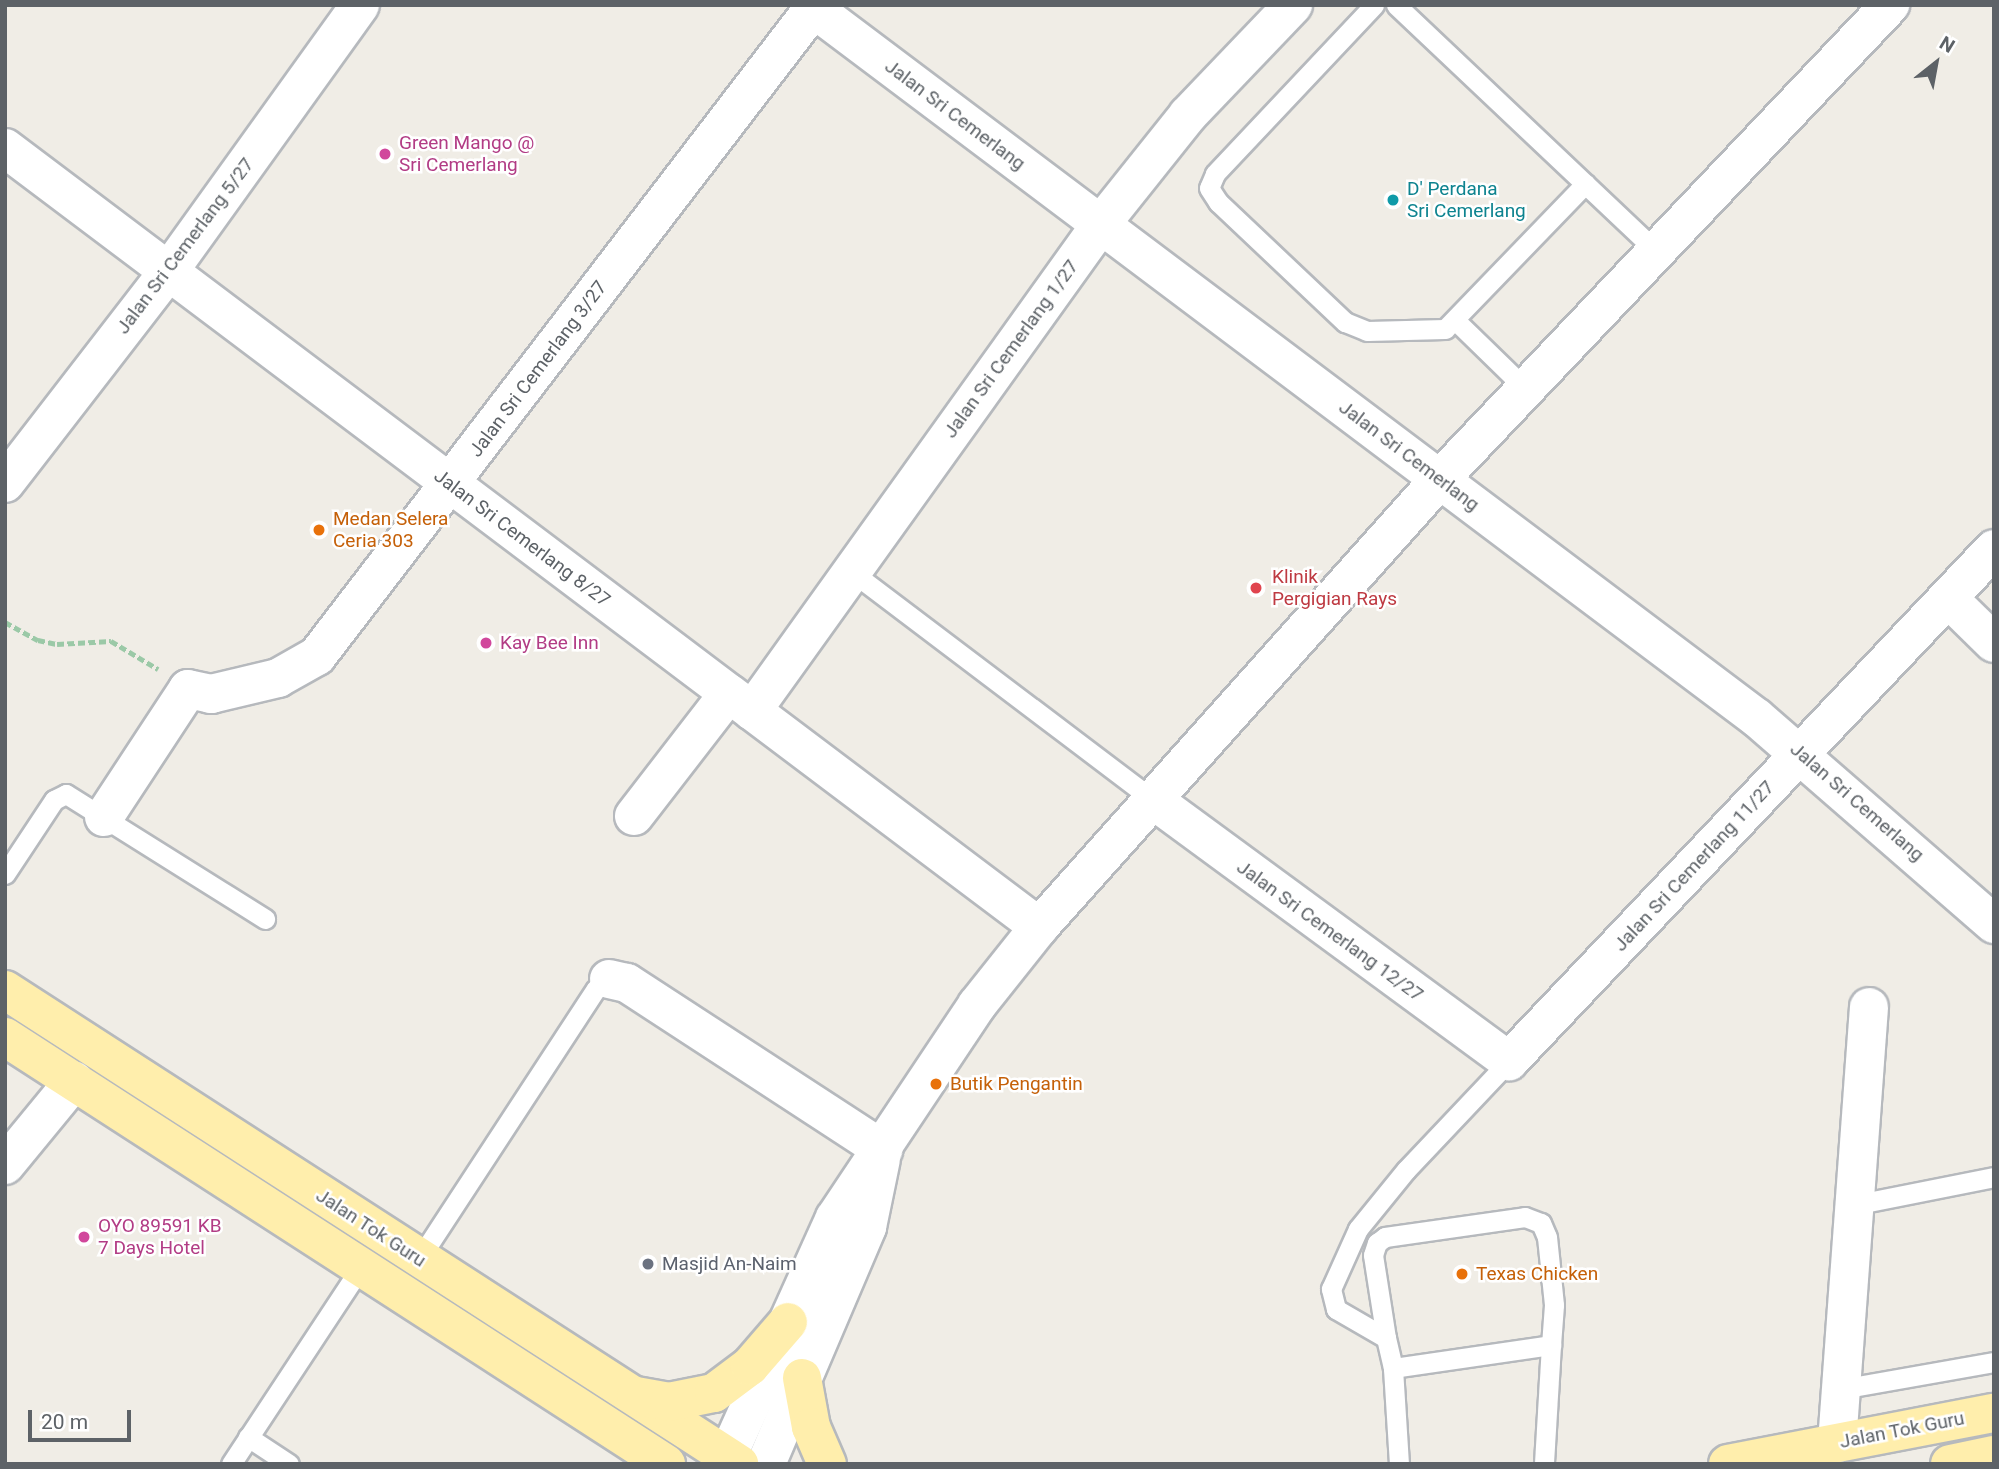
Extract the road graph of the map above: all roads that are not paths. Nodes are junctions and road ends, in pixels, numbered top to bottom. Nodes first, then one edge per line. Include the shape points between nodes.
1 (360, 5) edge
2 (1293, 5) edge
3 (1374, 5) edge
4 (1396, 5) edge
5 (1890, 5) edge
6 (813, 6) edge
7 (5, 148) edge
8 (1585, 184) junction
9 (1101, 224) junction
10 (1657, 252) junction
11 (169, 271) junction
12 (1456, 321) junction
13 (1526, 389) junction
14 (1440, 479) junction
15 (5, 483) edge
16 (450, 484) junction
17 (1994, 550) edge
18 (852, 572) junction
19 (1948, 598) junction
20 (1994, 643) edge
21 (740, 702) junction
22 (1801, 753) junction
23 (1152, 799) junction
24 (634, 816) dead end
25 (104, 817) junction
26 (5, 874) edge
27 (265, 919) dead end
28 (1994, 924) edge
29 (1039, 927) junction
30 (609, 979) joint
31 (5, 990) edge
32 (1870, 1007) dead end
33 (5, 1037) edge
34 (1509, 1061) junction
35 (74, 1081) junction
36 (883, 1150) junction
37 (5, 1165) edge
38 (1994, 1177) edge
39 (1853, 1205) junction
40 (419, 1259) junction
41 (361, 1267) junction
42 (788, 1322) junction
43 (1386, 1338) junction
44 (1551, 1345) junction
45 (1994, 1362) edge
46 (1393, 1368) junction
47 (802, 1378) junction
48 (618, 1389) junction
49 (1841, 1389) junction
50 (568, 1400) junction
51 (1994, 1413) edge
52 (248, 1437) junction
53 (1837, 1443) junction
54 (1994, 1455) edge
55 (733, 1460) edge
56 (231, 1464) edge
57 (289, 1464) edge
58 (636, 1464) edge
59 (666, 1464) edge
60 (766, 1464) edge
61 (827, 1464) edge
62 (1399, 1464) edge
63 (1544, 1464) edge
64 (1728, 1464) edge
65 (1950, 1464) edge

1 - 11 street, Jalan Sri Cemerlang 5/27
2 - 9 street, Jalan Sri Cemerlang 1/27 via 1188,115
3 - 12 lane via 1214,174 1209,188 1356,329 1432,331
4 - 8 lane
5 - 10 street
6 - 9 street, Jalan Sri Cemerlang
6 - 16 street, Jalan Sri Cemerlang 3/27
7 - 11 street, Jalan Sri Cemerlang 8/27
8 - 10 lane
8 - 12 lane
9 - 14 street, Jalan Sri Cemerlang
9 - 18 street, Jalan Sri Cemerlang 1/27
10 - 13 street
11 - 15 street, Jalan Sri Cemerlang 5/27
11 - 16 street, Jalan Sri Cemerlang 8/27
12 - 13 lane
13 - 14 street
14 - 22 street, Jalan Sri Cemerlang
14 - 23 street
16 - 21 street, Jalan Sri Cemerlang 8/27
16 - 25 street, Jalan Sri Cemerlang 3/27 via 317,656 278,678 211,694 187,689
17 - 19 street, Jalan Sri Cemerlang 11/27
18 - 21 street, Jalan Sri Cemerlang 1/27
18 - 23 lane
19 - 20 street
19 - 22 street, Jalan Sri Cemerlang 11/27
21 - 24 street, Jalan Sri Cemerlang 1/27
21 - 29 street, Jalan Sri Cemerlang 8/27
22 - 28 street, Jalan Sri Cemerlang
22 - 34 street, Jalan Sri Cemerlang 11/27
23 - 29 street
23 - 34 street, Jalan Sri Cemerlang 12/27
25 - 26 lane via 61,794
25 - 27 lane
29 - 36 street via 969,1016
30 - 36 street via 627,983
30 - 40 lane via 596,989
31 - 40 main road, Jalan Tok Guru
32 - 39 street via 1860,1180
33 - 35 main road, Jalan Tok Guru
34 - 43 lane via 1406,1170 1346,1250 1331,1300 1343,1315
35 - 37 street
35 - 41 main road, Jalan Tok Guru
36 - 42 street via 835,1218
36 - 47 street via 867,1227
38 - 39 lane
39 - 49 street
40 - 48 main road, Jalan Tok Guru
41 - 50 main road, Jalan Tok Guru
41 - 52 lane
42 - 48 main road via 750,1366 714,1393 669,1402
42 - 55 street
43 - 44 lane via 1373,1255 1381,1240 1525,1217 1541,1223 1547,1237 1554,1306
43 - 46 lane
44 - 46 lane
44 - 63 lane
45 - 49 lane
46 - 62 lane
47 - 60 street
47 - 61 main road via 811,1427
48 - 55 main road, Jalan Tok Guru
49 - 53 street
50 - 58 main road
50 - 59 main road, Jalan Tok Guru
51 - 53 main road, Jalan Tok Guru
52 - 56 lane
52 - 57 lane
53 - 64 main road, Jalan Tok Guru
54 - 65 main road

